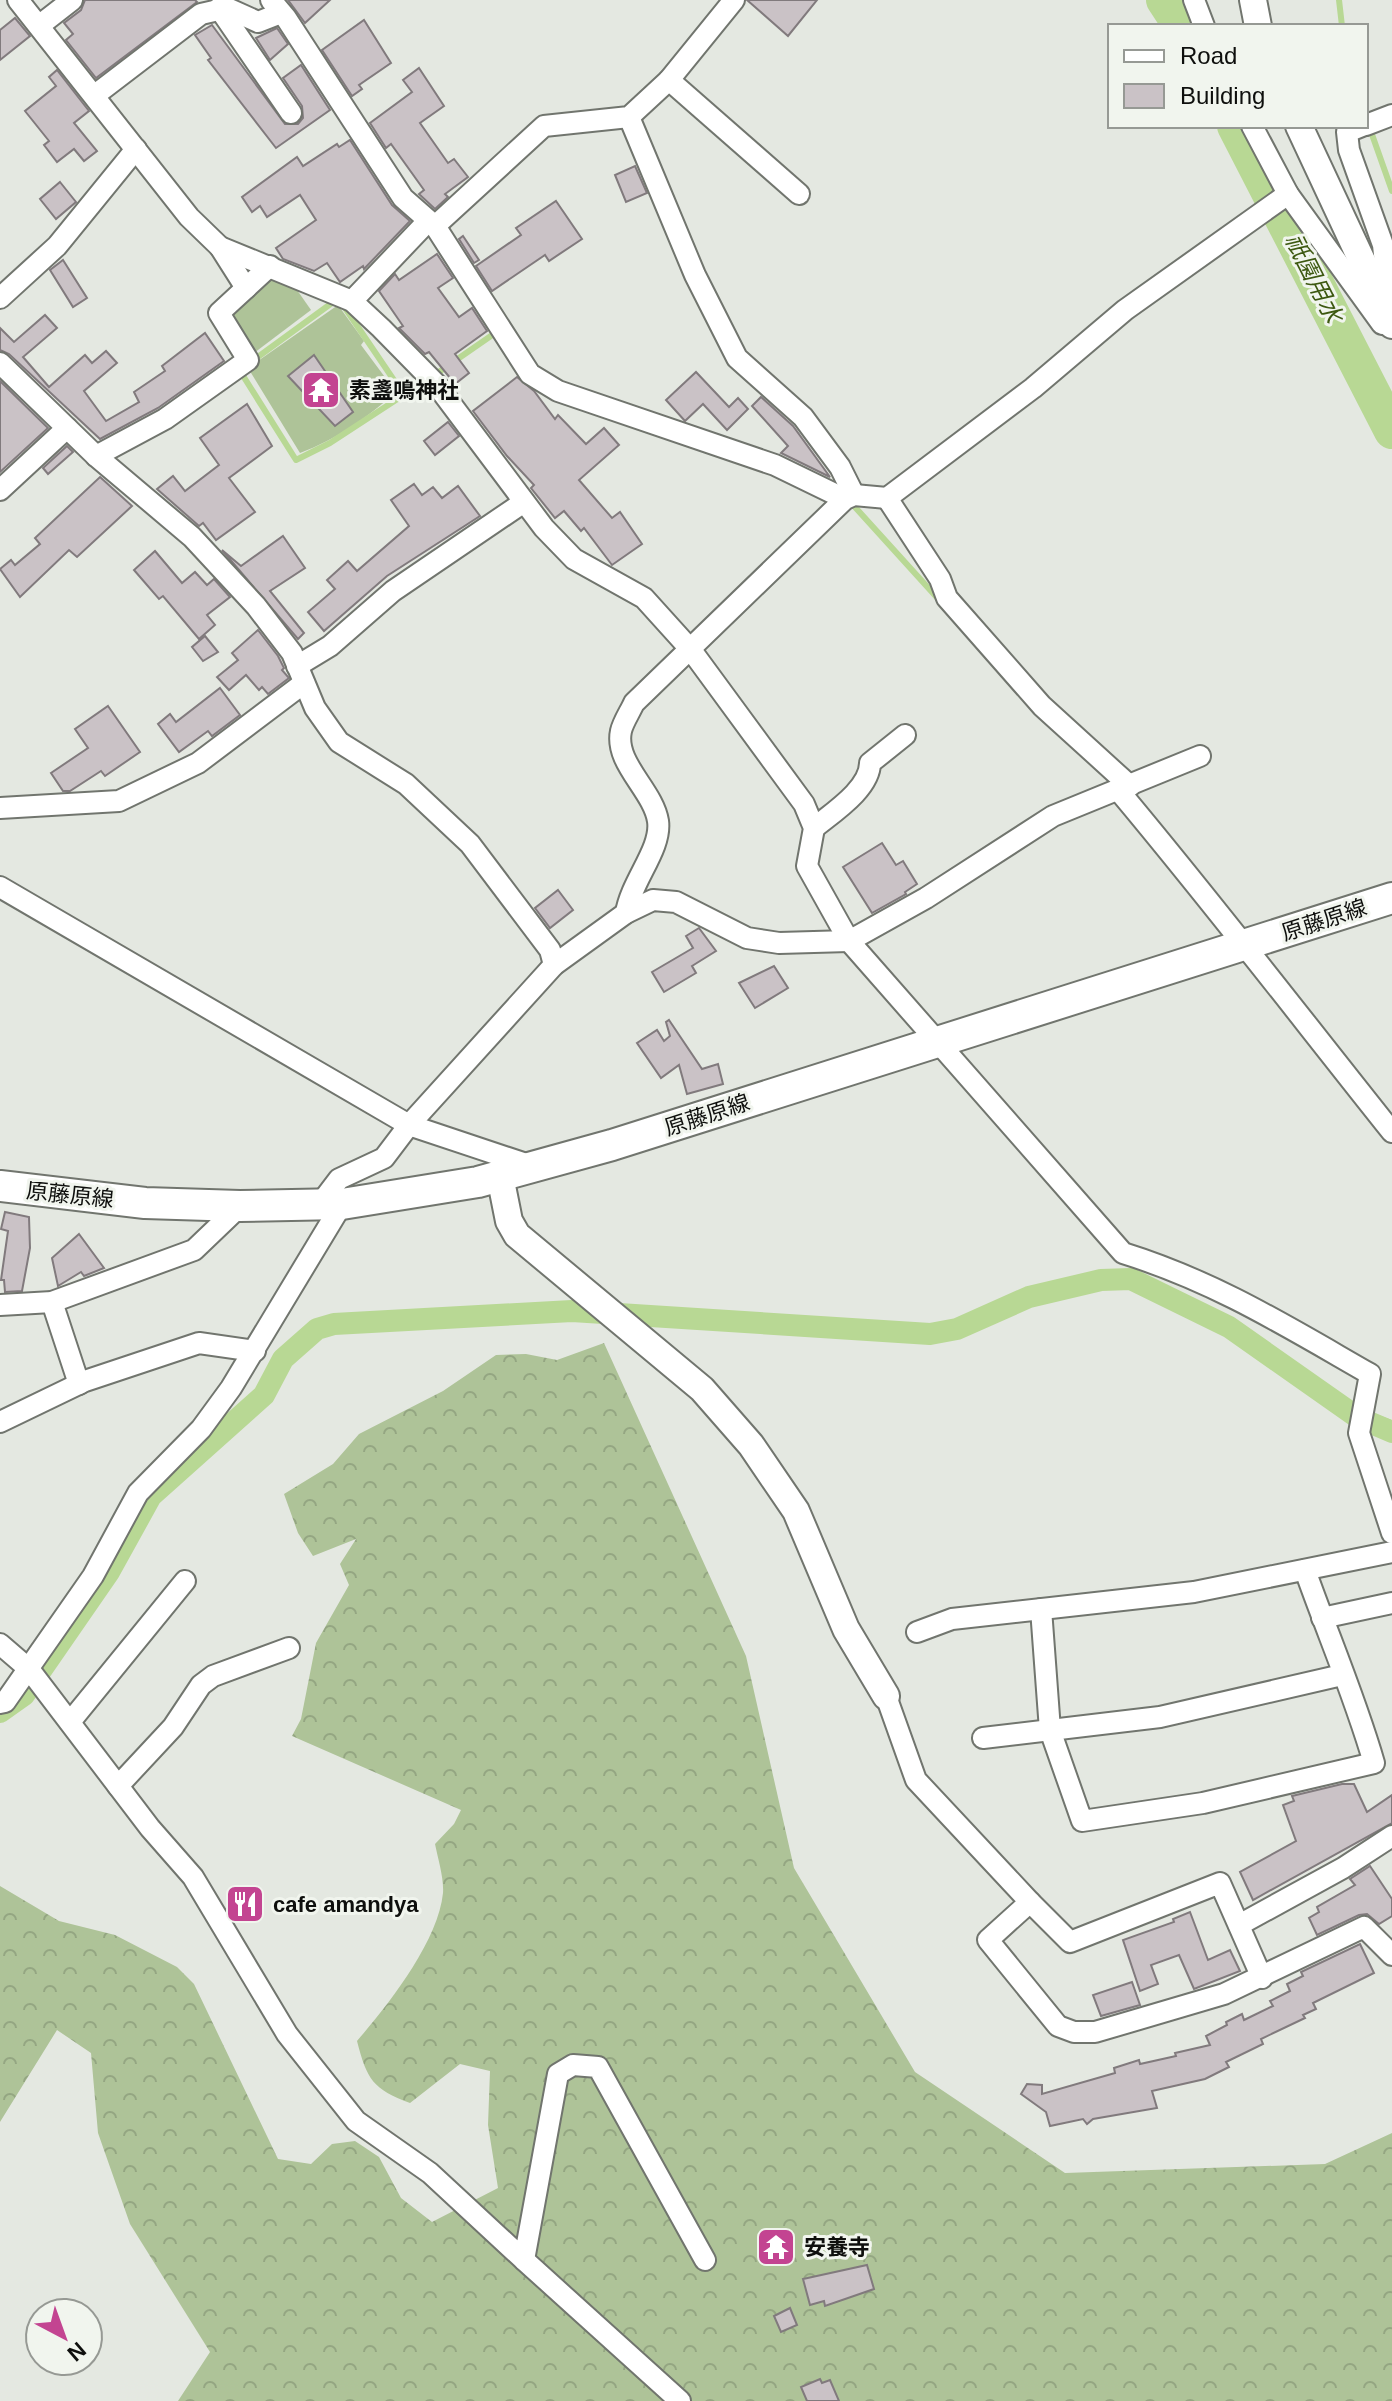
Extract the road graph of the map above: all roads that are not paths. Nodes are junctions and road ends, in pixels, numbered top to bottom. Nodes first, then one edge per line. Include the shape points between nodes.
1 (18, 0) edge
2 (72, 0) edge
3 (734, 0) edge
4 (1194, 0) edge
5 (1253, 0) edge
6 (276, 6) edge
7 (219, 8) junction
8 (1203, 24) edge
9 (1258, 24) edge
10 (40, 25) junction
11 (669, 80) junction
12 (95, 95) junction
13 (291, 113) dead end
14 (1392, 115) edge
15 (629, 117) junction
16 (1368, 124) edge
17 (1253, 128) edge
18 (1300, 128) edge
19 (1357, 128) edge
20 (136, 149) junction
21 (799, 194) dead end
22 (1281, 200) junction
23 (427, 226) junction
24 (220, 247) junction
25 (270, 266) junction
26 (246, 288) junction
27 (0, 298) edge
28 (352, 301) junction
29 (1392, 324) edge
30 (1392, 336) edge
31 (0, 363) edge
32 (67, 428) junction
33 (96, 456) junction
34 (0, 490) edge
35 (850, 497) junction
36 (887, 498) junction
37 (524, 502) junction
38 (691, 650) junction
39 (301, 675) junction
40 (905, 735) dead end
41 (1200, 756) dead end
42 (1125, 788) junction
43 (0, 808) edge
44 (814, 828) junction
45 (0, 887) edge
46 (1392, 898) edge
47 (626, 913) junction
48 (849, 941) junction
49 (1245, 946) junction
50 (554, 965) junction
51 (938, 1041) junction
52 (409, 1125) junction
53 (1392, 1132) edge
54 (536, 1167) junction
55 (500, 1176) junction
56 (0, 1186) edge
57 (331, 1204) junction
58 (240, 1206) junction
59 (52, 1302) junction
60 (0, 1305) edge
61 (255, 1351) junction
62 (79, 1384) junction
63 (0, 1422) edge
64 (1392, 1533) edge
65 (1392, 1552) edge
66 (1305, 1570) junction
67 (185, 1581) dead end
68 (1392, 1603) edge
69 (1041, 1609) junction
70 (1322, 1618) junction
71 (917, 1632) dead end
72 (0, 1644) edge
73 (289, 1648) dead end
74 (29, 1669) junction
75 (1342, 1675) junction
76 (886, 1696) joint
77 (0, 1703) edge
78 (70, 1722) junction
79 (1050, 1730) junction
80 (983, 1738) dead end
81 (118, 1786) junction
82 (1392, 1836) edge
83 (1030, 1902) junction
84 (1239, 1925) junction
85 (1392, 1955) edge
86 (1262, 1978) junction
87 (524, 2260) junction
88 (705, 2260) dead end
89 (680, 2401) edge

1 - 10 street
2 - 10 street
3 - 11 street
4 - 8 street
5 - 9 street
6 - 7 street via 258,22
6 - 23 street
7 - 12 street via 201,14
7 - 13 street
10 - 12 street
11 - 15 street
11 - 21 street
12 - 20 street
14 - 16 street
15 - 23 street via 544,126
15 - 35 street via 665,210 737,358 803,417 840,467
17 - 22 street
18 - 29 street
19 - 29 street via 1347,132 1349,150 1383,245
20 - 24 street via 189,217
20 - 27 street via 57,246
22 - 30 street
22 - 36 street via 1125,310 1033,388
23 - 28 street
23 - 35 street via 530,374 558,391 775,465
24 - 25 street
24 - 26 street
25 - 26 street
25 - 28 street
26 - 33 street via 219,313 248,360 165,419
28 - 37 street via 436,384
31 - 32 street
32 - 33 street
32 - 34 street
33 - 39 street via 192,537 256,606
35 - 36 street
35 - 38 street
36 - 42 street via 947,598 1042,706
37 - 38 street via 574,559 644,598
37 - 39 street via 393,591
38 - 44 street via 804,804
38 - 47 street via 634,703 620,732 624,756 658,820 658,839 629,891
39 - 43 street via 198,763 119,801
39 - 50 street via 315,708 339,742 406,784 470,844 550,950
40 - 44 street via 870,763 870,772 845,803
41 - 42 street
42 - 48 street via 1053,816
42 - 49 street
44 - 48 street via 807,866
45 - 52 street
46 - 49 main road, 原藤原線
47 - 48 street via 653,900 676,902 747,938 779,943
47 - 50 street
48 - 51 street
49 - 51 main road, 原藤原線
49 - 53 street
50 - 52 street
51 - 54 main road, 原藤原線
51 - 64 street via 1123,1253 1229,1292 1370,1374 1361,1417
52 - 54 street
52 - 57 street via 384,1158 339,1179
54 - 55 main road, 原藤原線
55 - 57 main road, 原藤原線
55 - 76 street via 517,1235 702,1389 751,1445 796,1511 846,1629
56 - 58 main road, 原藤原線 via 145,1203
57 - 58 main road, 原藤原線
57 - 61 street
58 - 59 street via 194,1250
59 - 60 street
59 - 62 street
61 - 62 street via 199,1343
61 - 74 street via 201,1429 138,1493 93,1576
62 - 63 street
65 - 66 street
66 - 69 street via 1194,1592
66 - 70 street
67 - 78 street
68 - 70 street
69 - 71 street via 952,1619
69 - 79 street
70 - 75 street
72 - 74 street
73 - 81 street via 201,1685 173,1727
74 - 77 street
74 - 78 street
75 - 79 street via 1160,1717
75 - 79 street via 1374,1763 1203,1803 1082,1821
76 - 83 street via 916,1780
78 - 81 street
79 - 80 street
81 - 87 street via 193,1877 287,2034 356,2121 430,2173
82 - 84 street
83 - 84 street via 1070,1942 1220,1883
83 - 86 street via 988,1940 1058,2026 1074,2032 1095,2032 1169,2011
84 - 86 street
85 - 86 street via 1364,1927
87 - 88 street via 558,2074 573,2065 598,2067
87 - 89 street

